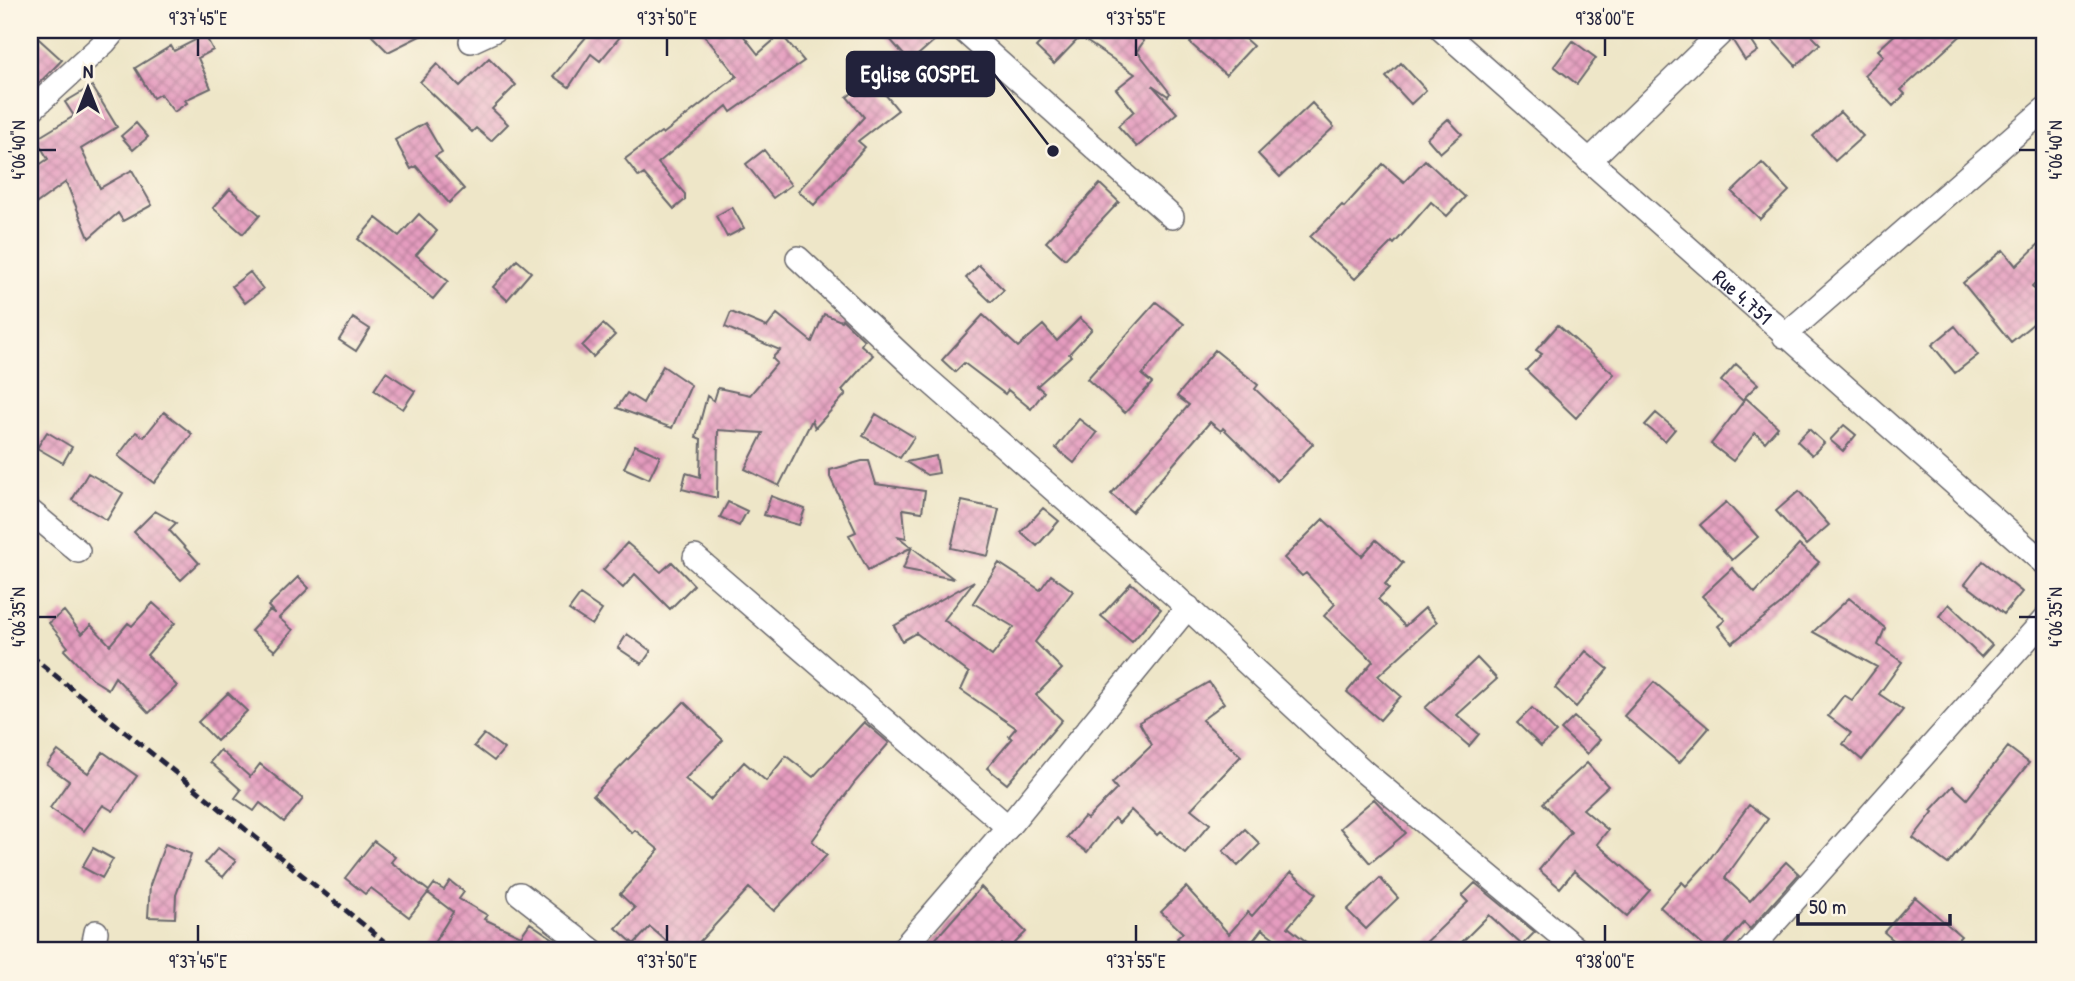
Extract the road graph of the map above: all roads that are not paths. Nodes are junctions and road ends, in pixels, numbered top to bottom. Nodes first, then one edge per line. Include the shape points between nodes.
1 (115, 30) edge
2 (495, 30) edge
3 (963, 30) edge
4 (1442, 30) edge
5 (1724, 30) edge
6 (471, 41) dead end
7 (2045, 109) edge
8 (30, 111) edge
9 (1589, 161) junction
10 (1172, 217) dead end
11 (798, 258) dead end
12 (1784, 336) junction
13 (30, 511) edge
14 (78, 551) dead end
15 (695, 557) dead end
16 (2045, 564) edge
17 (1188, 607) junction
18 (2045, 619) edge
19 (1008, 827) junction
20 (520, 894) dead end
21 (593, 951) edge
22 (901, 951) edge
23 (1579, 951) edge
24 (1749, 951) edge

1 - 8 street
2 - 6 street
3 - 10 street
4 - 9 street, Rue 4.751
5 - 9 street
7 - 12 street
9 - 12 street, Rue 4.751
11 - 17 street via 917,370
12 - 16 street, Rue 4.751
13 - 14 street
15 - 19 street
17 - 19 street
17 - 23 street via 1363,771
18 - 24 street
19 - 22 street
20 - 21 street

